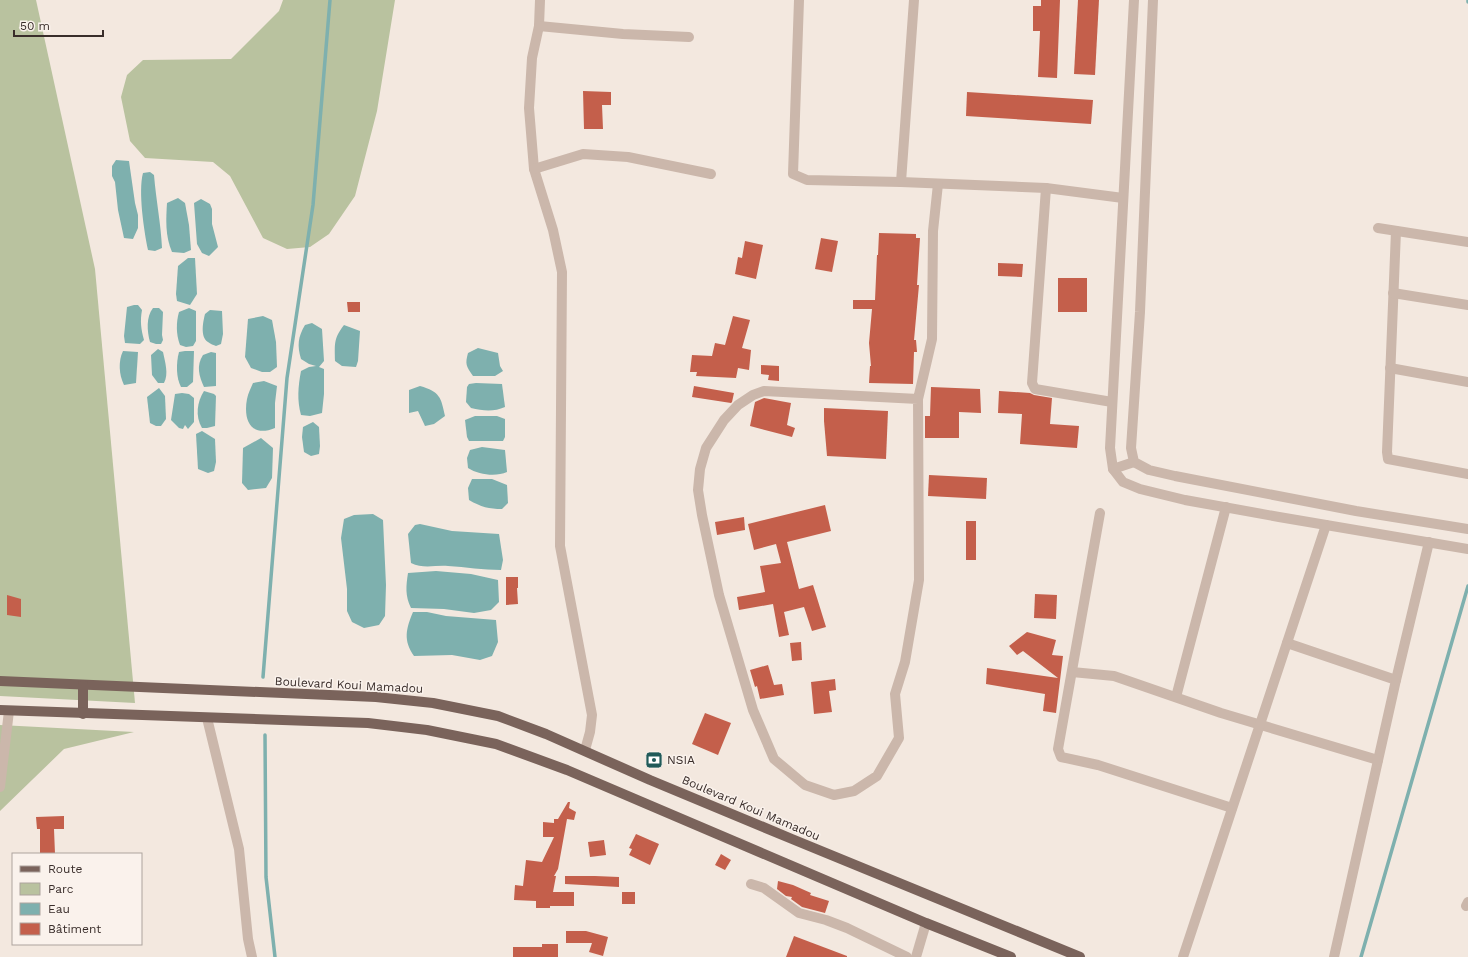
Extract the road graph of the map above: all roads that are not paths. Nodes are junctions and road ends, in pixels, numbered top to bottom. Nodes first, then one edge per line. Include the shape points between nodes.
1 (540, 0) edge
2 (799, 0) edge
3 (914, 0) edge
4 (1134, 0) edge
5 (1153, 0) edge
6 (540, 26) junction
7 (689, 37) dead end
8 (534, 169) junction
9 (711, 174) dead end
10 (901, 182) junction
11 (938, 184) junction
12 (1046, 188) junction
13 (1123, 198) junction
14 (1378, 228) dead end
15 (1396, 230) junction
16 (1468, 242) edge
17 (1393, 293) junction
18 (1468, 305) edge
19 (1390, 368) junction
20 (1468, 382) edge
21 (918, 399) junction
22 (1112, 402) junction
23 (1134, 462) junction
24 (1112, 470) junction
25 (1468, 474) edge
26 (1226, 507) junction
27 (1100, 513) dead end
28 (1326, 525) junction
29 (1468, 529) edge
30 (1429, 542) junction
31 (1468, 549) edge
32 (1287, 643) junction
33 (1072, 672) junction
34 (1396, 680) junction
35 (0, 681) edge
36 (83, 685) junction
37 (1176, 697) junction
38 (5, 711) edge
39 (83, 714) junction
40 (207, 718) junction
41 (1259, 725) junction
42 (585, 750) junction
43 (1378, 760) junction
44 (0, 787) edge
45 (1232, 808) junction
46 (751, 884) dead end
47 (926, 923) junction
48 (252, 957) edge
49 (907, 957) edge
50 (916, 957) edge
51 (1011, 957) edge
52 (1080, 957) edge
53 (1182, 957) edge
54 (1334, 957) edge

1 - 6 street
2 - 10 street via 794,174 807,180
3 - 10 street
4 - 13 street
5 - 23 street via 1140,312 1131,448
6 - 7 street
6 - 8 street via 532,58 529,108
8 - 9 street via 584,154 628,157
8 - 42 street via 553,230 562,272 560,546 592,715
10 - 11 street
11 - 12 street
11 - 21 street via 934,231 932,339
12 - 13 street
12 - 22 street via 1032,383 1035,389
13 - 22 street
14 - 15 street
15 - 16 street
15 - 17 street
17 - 18 street
17 - 19 street
19 - 20 street
19 - 25 street via 1388,459
21 - 21 street via 919,580 905,662 895,694 899,738 876,776 854,791 834,794 805,785 774,759 753,710 719,595 698,490 700,469 706,448 724,420 738,405 764,391
22 - 24 street
23 - 24 street
23 - 29 street via 1149,470 1175,476 1356,511
24 - 26 street via 1123,482 1140,490
26 - 28 street
26 - 37 street
27 - 33 street
28 - 30 street
28 - 32 street
30 - 31 street
30 - 34 street
32 - 34 street
32 - 41 street
33 - 37 street via 1114,676
33 - 45 street via 1058,749 1061,757 1098,765
34 - 43 street
35 - 36 main road, Boulevard Koui Mamadou
36 - 39 main road
36 - 42 main road, Boulevard Koui Mamadou via 376,697 433,703 498,716
37 - 41 street
38 - 39 main road
38 - 44 street
39 - 40 main road
40 - 47 main road via 368,723 427,730 496,744 574,773
40 - 48 street via 239,849
41 - 43 street
41 - 45 street
42 - 52 main road, Boulevard Koui Mamadou via 650,780
43 - 54 street
45 - 53 street
46 - 49 street via 764,888 799,913 847,928
47 - 50 street
47 - 51 main road

